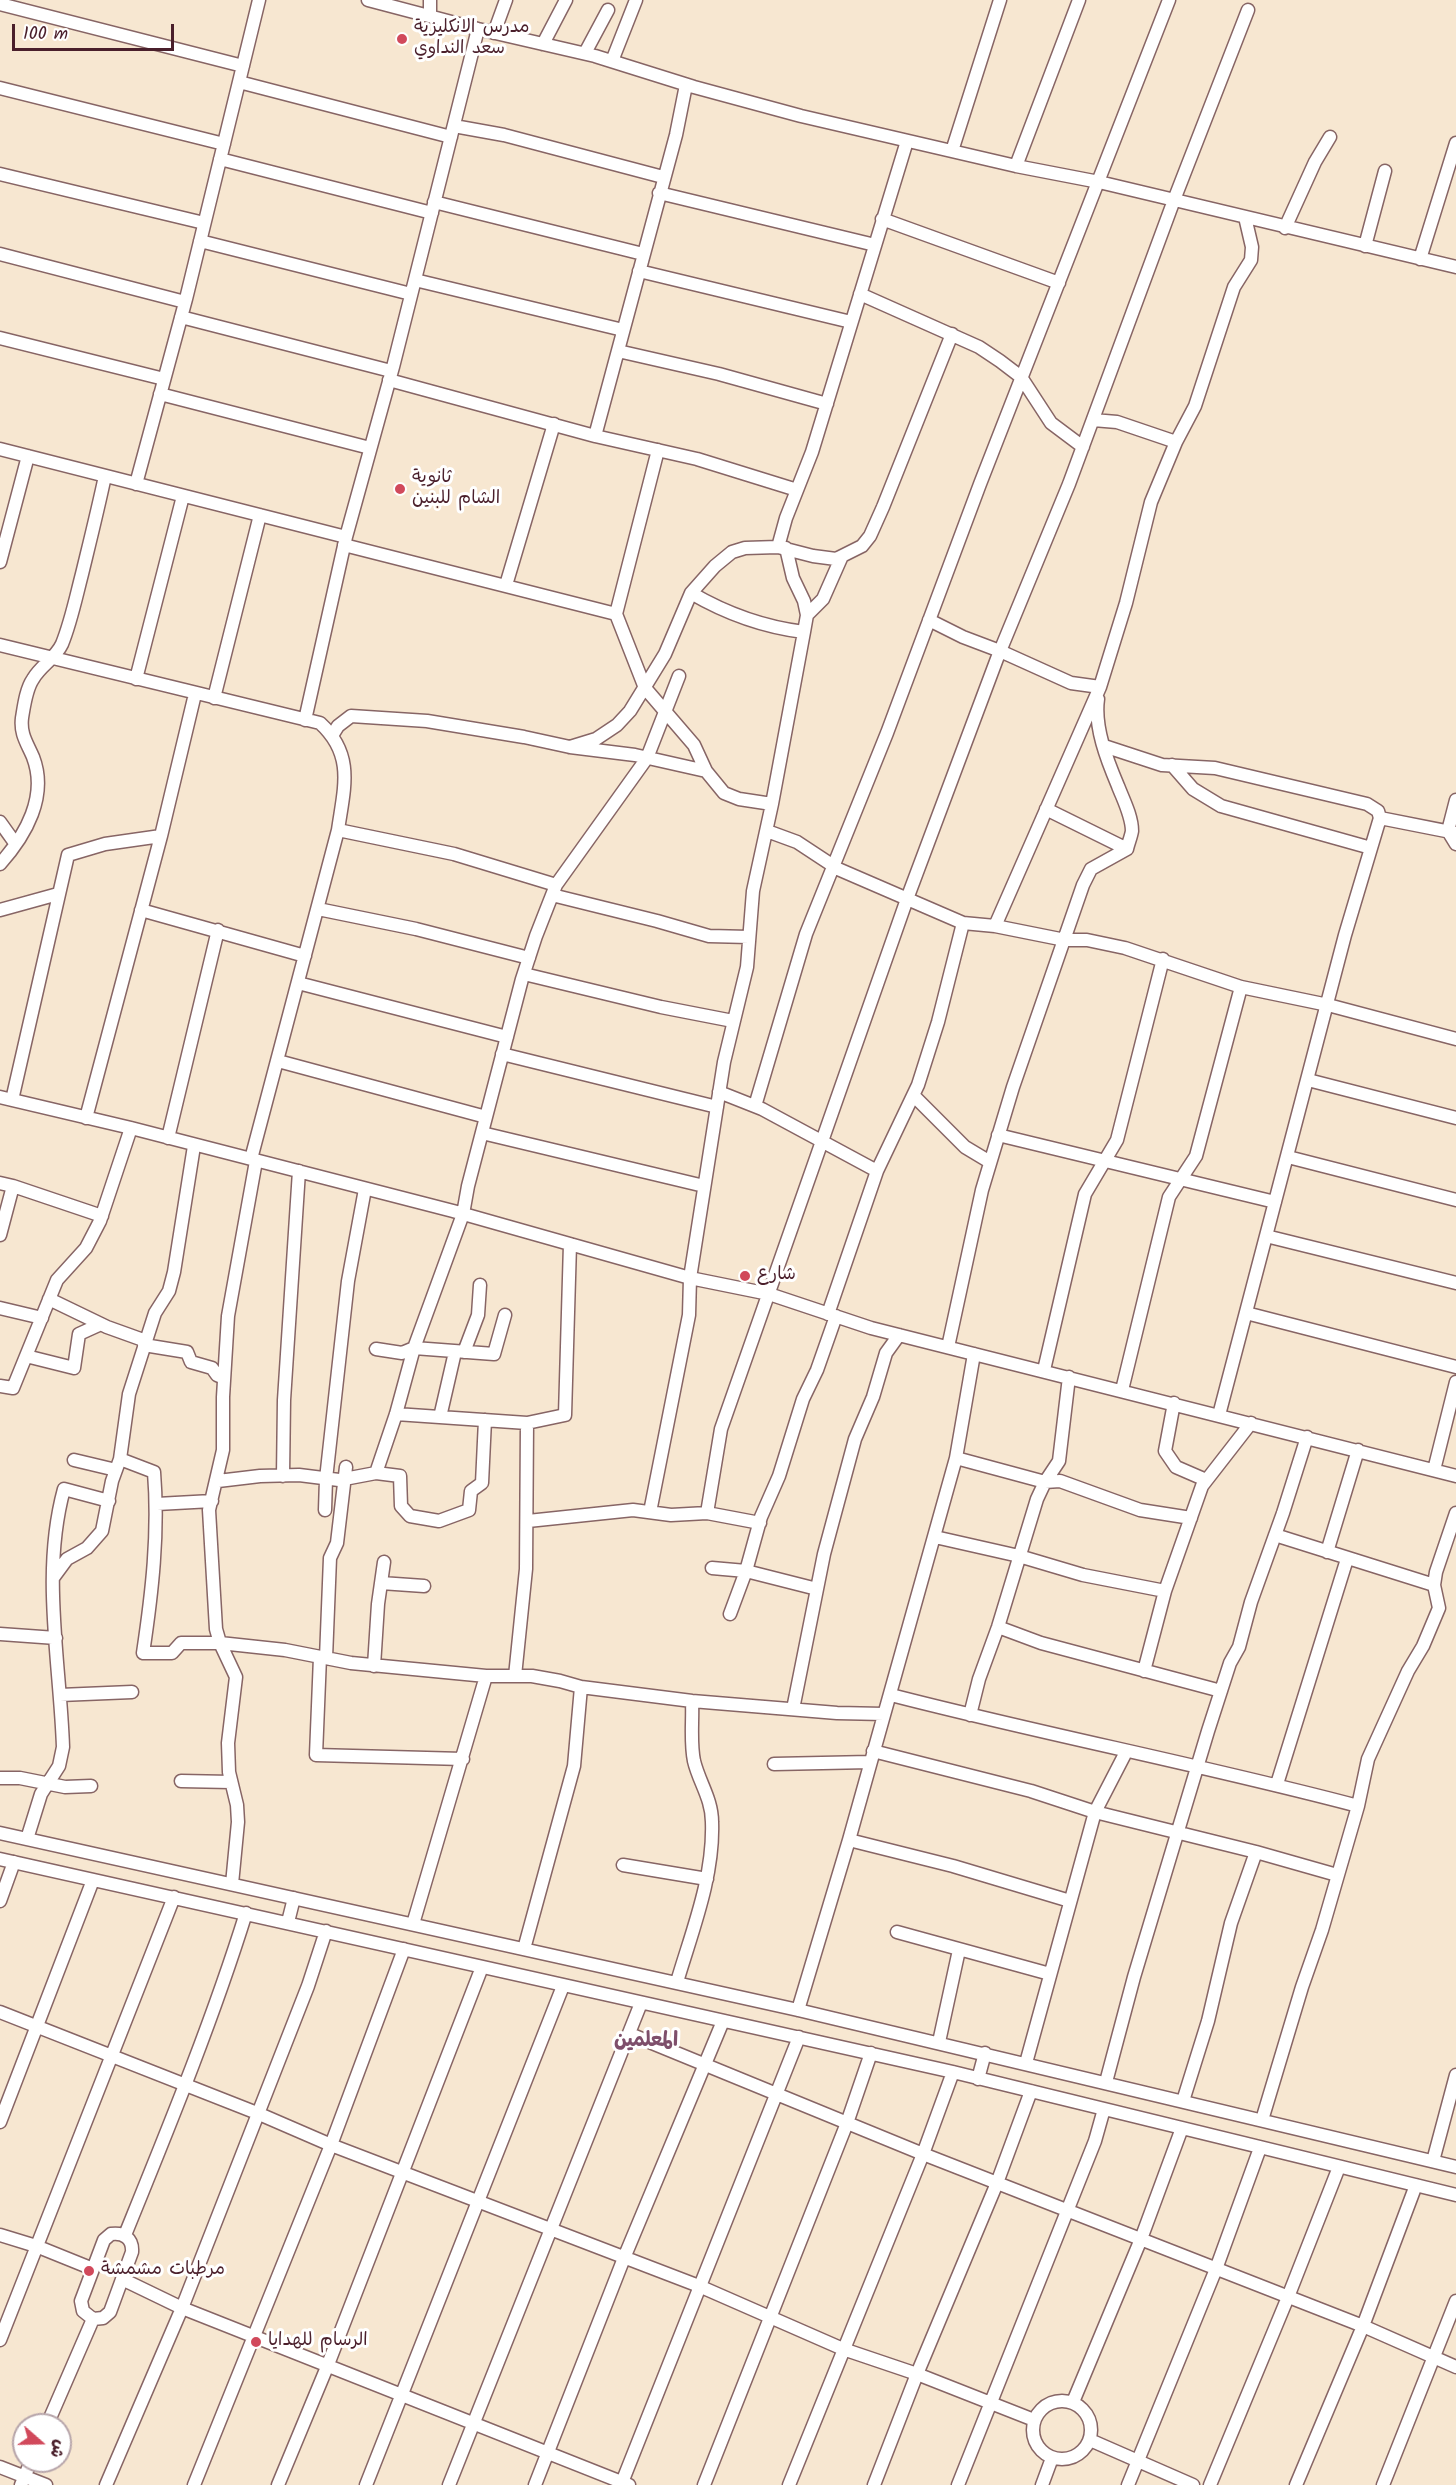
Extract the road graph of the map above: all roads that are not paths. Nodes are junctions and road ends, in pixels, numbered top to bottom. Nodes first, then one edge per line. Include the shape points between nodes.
1 (260, 0) edge
2 (368, 0) edge
3 (430, 0) edge
4 (506, 0) edge
5 (566, 0) edge
6 (636, 0) edge
7 (1000, 0) edge
8 (1079, 0) edge
9 (1169, 0) edge
10 (0, 3) edge
11 (608, 10) dead end
12 (1248, 10) dead end
13 (429, 16) junction
14 (478, 29) junction
15 (494, 33) junction
16 (543, 44) junction
17 (585, 53) junction
18 (612, 61) junction
19 (243, 66) junction
20 (239, 82) junction
21 (686, 85) junction
22 (0, 88) edge
23 (452, 132) junction
24 (1330, 137) dead end
25 (908, 141) junction
26 (1456, 143) edge
27 (224, 144) junction
28 (952, 151) junction
29 (1454, 158) edge
30 (220, 159) junction
31 (1016, 166) junction
32 (1385, 171) dead end
33 (0, 174) edge
34 (663, 177) junction
35 (1099, 182) junction
36 (659, 193) junction
37 (1174, 200) junction
38 (433, 207) junction
39 (1245, 217) junction
40 (882, 219) junction
41 (204, 223) junction
42 (1285, 228) junction
43 (200, 241) junction
44 (875, 245) junction
45 (1365, 246) junction
46 (0, 254) edge
47 (643, 254) junction
48 (1420, 259) junction
49 (1456, 267) edge
50 (639, 271) junction
51 (415, 279) junction
52 (1059, 283) junction
53 (411, 294) junction
54 (860, 294) junction
55 (185, 302) junction
56 (181, 317) junction
57 (851, 322) junction
58 (623, 330) junction
59 (952, 334) junction
60 (0, 338) edge
61 (618, 351) junction
62 (390, 375) junction
63 (1021, 377) junction
64 (164, 379) junction
65 (160, 394) junction
66 (827, 404) junction
67 (1093, 420) junction
68 (554, 424) junction
69 (595, 436) junction
70 (1176, 442) junction
71 (1083, 447) junction
72 (370, 448) junction
73 (0, 449) edge
74 (658, 450) junction
75 (28, 456) junction
76 (105, 476) junction
77 (136, 484) junction
78 (797, 490) junction
79 (183, 496) junction
80 (260, 515) junction
81 (345, 541) junction
82 (782, 547) junction
83 (842, 556) junction
84 (0, 562) edge
85 (506, 585) junction
86 (691, 593) junction
87 (616, 614) junction
88 (807, 615) junction
89 (929, 620) junction
90 (804, 632) junction
91 (0, 645) edge
92 (1000, 651) junction
93 (54, 659) junction
94 (679, 676) dead end
95 (136, 679) junction
96 (1100, 687) junction
97 (645, 688) junction
98 (195, 694) junction
99 (214, 698) junction
100 (666, 713) junction
101 (305, 720) junction
102 (333, 734) junction
103 (1104, 746) junction
104 (570, 747) junction
105 (647, 758) junction
106 (1172, 765) junction
107 (706, 771) junction
108 (1456, 800) edge
109 (772, 804) junction
110 (1046, 809) junction
111 (1380, 818) junction
112 (0, 822) edge
113 (338, 830) junction
114 (766, 831) junction
115 (1452, 832) edge
116 (161, 836) junction
117 (15, 843) junction
118 (1456, 844) edge
119 (1371, 848) junction
120 (1126, 849) junction
121 (0, 864) edge
122 (832, 865) junction
123 (554, 890) junction
124 (58, 894) junction
125 (907, 899) junction
126 (318, 909) junction
127 (0, 910) edge
128 (141, 910) junction
129 (963, 923) junction
130 (995, 926) junction
131 (218, 930) junction
132 (749, 937) junction
133 (1065, 940) junction
134 (305, 956) junction
135 (529, 958) junction
136 (1163, 959) junction
137 (524, 974) junction
138 (298, 983) junction
139 (1241, 987) junction
140 (1328, 1005) junction
141 (733, 1021) junction
142 (507, 1037) junction
143 (1456, 1039) edge
144 (502, 1054) junction
145 (278, 1061) junction
146 (1308, 1080) junction
147 (719, 1092) junction
148 (914, 1096) junction
149 (6, 1099) edge
150 (755, 1106) junction
151 (717, 1107) junction
152 (486, 1117) junction
153 (86, 1118) junction
154 (1456, 1118) edge
155 (131, 1128) junction
156 (482, 1133) junction
157 (998, 1135) junction
158 (168, 1138) junction
159 (821, 1140) junction
160 (194, 1146) junction
161 (1288, 1157) junction
162 (254, 1160) junction
163 (990, 1162) junction
164 (1104, 1162) junction
165 (877, 1171) junction
166 (299, 1172) junction
167 (1180, 1180) junction
168 (6, 1184) edge
169 (704, 1186) junction
170 (365, 1189) junction
171 (1456, 1200) edge
172 (1275, 1202) junction
173 (463, 1214) junction
174 (102, 1216) junction
175 (0, 1235) edge
176 (1266, 1236) junction
177 (570, 1244) junction
178 (690, 1278) junction
179 (1456, 1283) edge
180 (480, 1284) dead end
181 (770, 1294) junction
182 (49, 1299) junction
183 (0, 1308) edge
184 (1246, 1313) junction
185 (832, 1315) junction
186 (505, 1316) dead end
187 (42, 1318) junction
188 (101, 1324) junction
189 (899, 1335) junction
190 (145, 1343) junction
191 (948, 1347) junction
192 (414, 1348) junction
193 (376, 1349) dead end
194 (459, 1352) junction
195 (974, 1354) junction
196 (26, 1356) junction
197 (1456, 1367) edge
198 (1044, 1370) junction
199 (1069, 1377) junction
200 (224, 1378) junction
201 (0, 1386) edge
202 (1456, 1386) edge
203 (1122, 1390) junction
204 (1174, 1403) junction
205 (396, 1414) junction
206 (1219, 1415) junction
207 (440, 1417) junction
208 (485, 1420) junction
209 (528, 1423) junction
210 (1251, 1423) junction
211 (1307, 1437) junction
212 (1358, 1450) junction
213 (956, 1458) junction
214 (74, 1460) dead end
215 (118, 1465) junction
216 (1434, 1470) junction
217 (346, 1473) junction
218 (376, 1473) junction
219 (283, 1476) junction
220 (1456, 1476) edge
221 (326, 1479) junction
222 (1206, 1480) junction
223 (218, 1481) junction
224 (1044, 1482) junction
225 (212, 1501) junction
226 (109, 1502) junction
227 (157, 1504) junction
228 (325, 1510) dead end
229 (650, 1512) junction
230 (707, 1513) junction
231 (1456, 1513) edge
232 (1191, 1518) junction
233 (528, 1521) junction
234 (760, 1523) junction
235 (1275, 1535) junction
236 (935, 1537) junction
237 (1327, 1552) junction
238 (1019, 1556) junction
239 (1347, 1558) junction
240 (384, 1562) dead end
241 (712, 1568) dead end
242 (746, 1571) junction
243 (53, 1578) junction
244 (381, 1583) junction
245 (1434, 1585) junction
246 (424, 1586) dead end
247 (817, 1588) junction
248 (1165, 1591) junction
249 (730, 1614) dead end
250 (998, 1627) junction
251 (0, 1634) edge
252 (56, 1638) junction
253 (220, 1643) junction
254 (323, 1658) junction
255 (374, 1666) junction
256 (1144, 1671) junction
257 (486, 1676) junction
258 (515, 1676) junction
259 (581, 1687) junction
260 (1221, 1691) junction
261 (132, 1692) dead end
262 (60, 1695) junction
263 (891, 1695) junction
264 (693, 1701) junction
265 (793, 1709) junction
266 (884, 1714) junction
267 (970, 1715) junction
268 (1126, 1752) junction
269 (872, 1756) junction
270 (463, 1759) junction
271 (774, 1764) dead end
272 (1198, 1767) junction
273 (0, 1778) edge
274 (181, 1781) dead end
275 (231, 1782) junction
276 (1277, 1784) junction
277 (47, 1785) junction
278 (91, 1786) dead end
279 (1358, 1806) junction
280 (1095, 1812) junction
281 (0, 1833) edge
282 (1177, 1833) junction
283 (27, 1839) junction
284 (849, 1840) junction
285 (1256, 1852) junction
286 (0, 1859) edge
287 (14, 1862) junction
288 (623, 1865) dead end
289 (1337, 1875) junction
290 (707, 1878) junction
291 (93, 1880) junction
292 (232, 1884) junction
293 (174, 1897) junction
294 (294, 1898) junction
295 (0, 1901) edge
296 (1070, 1901) junction
297 (246, 1913) junction
298 (288, 1922) junction
299 (413, 1924) junction
300 (326, 1931) junction
301 (897, 1932) dead end
302 (404, 1949) junction
303 (524, 1949) junction
304 (959, 1950) junction
305 (482, 1967) junction
306 (1050, 1974) junction
307 (677, 1983) junction
308 (563, 1986) junction
309 (641, 2003) junction
310 (798, 2010) junction
311 (0, 2012) edge
312 (723, 2021) junction
313 (36, 2028) junction
314 (630, 2034) junction
315 (799, 2037) junction
316 (939, 2043) junction
317 (871, 2054) junction
318 (985, 2054) junction
319 (113, 2057) junction
320 (1026, 2063) junction
321 (703, 2065) junction
322 (953, 2072) junction
323 (1456, 2075) edge
324 (978, 2079) junction
325 (1106, 2082) junction
326 (185, 2086) junction
327 (1030, 2091) junction
328 (777, 2094) junction
329 (1183, 2101) junction
330 (1104, 2109) junction
331 (257, 2114) junction
332 (1262, 2120) junction
333 (0, 2122) edge
334 (847, 2123) junction
335 (1182, 2128) junction
336 (331, 2145) junction
337 (1260, 2148) junction
338 (923, 2154) junction
339 (1433, 2161) junction
340 (1339, 2167) junction
341 (1456, 2167) edge
342 (402, 2172) junction
343 (997, 2182) junction
344 (1416, 2185) junction
345 (1456, 2195) edge
346 (480, 2201) junction
347 (1068, 2211) junction
348 (552, 2230) junction
349 (0, 2235) edge
350 (125, 2235) junction
351 (1141, 2239) junction
352 (36, 2246) junction
353 (624, 2258) junction
354 (93, 2269) junction
355 (1216, 2269) junction
356 (122, 2279) junction
357 (699, 2286) junction
358 (1288, 2297) junction
359 (1456, 2301) edge
360 (182, 2307) junction
361 (769, 2318) junction
362 (93, 2319) junction
363 (1363, 2326) junction
364 (253, 2337) junction
365 (0, 2340) edge
366 (843, 2349) junction
367 (1432, 2358) junction
368 (327, 2367) junction
369 (1456, 2367) edge
370 (917, 2374) junction
371 (402, 2395) junction
372 (1073, 2402) junction
373 (989, 2403) junction
374 (52, 2413) edge
375 (1034, 2420) junction
376 (474, 2425) junction
377 (1090, 2440) junction
378 (548, 2454) junction
379 (1052, 2458) junction
380 (1137, 2462) junction
381 (0, 2467) edge
382 (23, 2481) edge
383 (624, 2484) edge
384 (46, 2485) edge
385 (106, 2485) edge
386 (194, 2485) edge
387 (278, 2485) edge
388 (366, 2485) edge
389 (450, 2485) edge
390 (535, 2485) edge
391 (704, 2485) edge
392 (789, 2485) edge
393 (874, 2485) edge
394 (958, 2485) edge
395 (1041, 2485) edge
396 (1128, 2485) edge
397 (1192, 2485) edge
398 (1210, 2485) edge
399 (1296, 2485) edge
400 (1383, 2485) edge

1 - 19 street
2 - 13 street
3 - 13 street
4 - 15 street
5 - 16 street
6 - 18 street
7 - 28 street
8 - 31 street
9 - 35 street
10 - 19 street
11 - 17 street
12 - 37 street
13 - 14 street
14 - 15 street
14 - 23 street
15 - 16 street
16 - 17 street
17 - 18 street
18 - 21 street
19 - 20 street
20 - 23 street
20 - 27 street
21 - 25 street
21 - 34 street
22 - 27 street
23 - 34 street via 504,135
23 - 38 street
24 - 42 street
25 - 28 street
25 - 40 street
26 - 29 street
27 - 30 street
28 - 31 street
29 - 48 street
30 - 38 street
30 - 41 street
31 - 35 street
32 - 45 street
33 - 41 street
34 - 36 street
35 - 37 street
35 - 52 street
36 - 44 street
36 - 47 street
37 - 39 street
37 - 67 street
38 - 47 street
38 - 51 street
39 - 42 street
39 - 70 street via 1251,260 1234,286 1195,406
40 - 44 street
40 - 52 street
41 - 43 street
42 - 45 street
43 - 53 street
43 - 55 street
44 - 54 street
45 - 48 street
46 - 55 street
47 - 50 street
48 - 49 street
50 - 57 street
50 - 58 street
51 - 53 street
51 - 58 street
52 - 63 street
53 - 62 street
54 - 57 street
54 - 59 street
55 - 56 street
56 - 62 street
56 - 64 street
57 - 66 street
58 - 61 street
59 - 63 street via 979,347
59 - 83 street via 870,536 862,546
60 - 64 street
61 - 66 street
61 - 69 street
62 - 68 street
62 - 72 street
63 - 71 street via 1051,423
63 - 89 street
64 - 65 street
65 - 72 street
65 - 77 street
66 - 78 street
67 - 70 street via 1117,422
67 - 71 street
68 - 69 street
68 - 85 street
69 - 74 street
70 - 96 street via 1151,502
71 - 92 street
72 - 81 street
73 - 75 street
74 - 78 street
74 - 87 street
75 - 76 street
75 - 84 street
76 - 77 street
76 - 93 street via 73,611
77 - 79 street
78 - 82 street via 786,518
79 - 80 street
79 - 95 street
80 - 81 street
80 - 99 street
81 - 85 street
81 - 101 street
82 - 83 street via 813,556
82 - 86 street via 732,552
82 - 88 street
83 - 88 street via 823,599
85 - 87 street
86 - 90 street via 733,615
86 - 97 street
87 - 97 street
88 - 90 street
89 - 92 street
89 - 122 street
90 - 109 street
91 - 93 street
92 - 96 street via 1071,683
92 - 125 street
93 - 95 street
93 - 117 street via 33,679 26,697 22,736 39,778 30,821
94 - 100 street
95 - 98 street
96 - 103 street via 1096,710
96 - 110 street
97 - 100 street
97 - 104 street via 617,725 596,739
98 - 99 street
98 - 116 street
99 - 101 street
100 - 105 street
100 - 107 street via 693,745
101 - 102 street via 320,723
102 - 104 street via 351,716 367,716 438,723
102 - 113 street via 342,752 346,778
103 - 106 street
103 - 120 street via 1132,830
104 - 105 street
105 - 107 street
105 - 123 street
106 - 111 street via 1215,768 1367,804 1378,811
106 - 119 street via 1193,789 1221,806
107 - 109 street via 724,793
108 - 115 street
109 - 114 street
110 - 120 street
110 - 130 street
111 - 115 street
111 - 119 street
112 - 117 street
113 - 123 street via 454,854
113 - 126 street
114 - 122 street via 797,842
114 - 132 street via 753,891
115 - 118 street
116 - 124 street via 105,844 68,855
116 - 128 street
117 - 121 street
119 - 140 street
120 - 133 street via 1091,868
122 - 125 street
122 - 150 street via 806,934
123 - 132 street via 710,936
123 - 135 street
124 - 127 street
124 - 149 street
125 - 129 street
125 - 159 street
126 - 134 street
126 - 135 street
128 - 131 street
128 - 153 street
129 - 130 street
129 - 148 street
130 - 133 street
131 - 134 street
131 - 158 street
132 - 141 street via 747,967
133 - 136 street via 1096,942
133 - 157 street
134 - 138 street
135 - 137 street
136 - 139 street
136 - 164 street via 1117,1140
137 - 141 street
137 - 142 street
138 - 142 street
138 - 145 street
139 - 140 street
139 - 167 street via 1197,1156
140 - 143 street
140 - 146 street
141 - 147 street
142 - 144 street
144 - 151 street
144 - 152 street
145 - 152 street
145 - 162 street
146 - 154 street
146 - 161 street
147 - 150 street
147 - 151 street
148 - 163 street via 965,1147
148 - 165 street
149 - 153 street
150 - 159 street
151 - 169 street
152 - 156 street
153 - 155 street
155 - 158 street
155 - 174 street
156 - 169 street
156 - 173 street
157 - 163 street
157 - 164 street
158 - 160 street
159 - 165 street
159 - 181 street
160 - 162 street
160 - 190 street via 169,1292 155,1313
161 - 171 street
161 - 172 street
162 - 166 street
162 - 200 street via 228,1316
163 - 191 street
164 - 167 street
164 - 198 street via 1085,1194
165 - 185 street
166 - 170 street
166 - 219 street
167 - 172 street
167 - 203 street via 1169,1197
168 - 174 street
168 - 175 street
169 - 178 street
170 - 173 street
170 - 221 street via 348,1281
172 - 176 street
173 - 177 street
173 - 192 street
174 - 182 street via 86,1248 57,1280
176 - 179 street
176 - 184 street
177 - 178 street
177 - 209 street via 565,1414
178 - 181 street
178 - 229 street via 689,1315
180 - 194 street via 477,1315
181 - 185 street
181 - 230 street via 721,1429
182 - 187 street
182 - 188 street
183 - 187 street
184 - 197 street
184 - 206 street
185 - 189 street
185 - 234 street via 817,1370
186 - 194 street via 494,1354
187 - 196 street
188 - 190 street
188 - 196 street via 79,1334 74,1368
189 - 191 street
189 - 247 street via 886,1353 855,1438
190 - 200 street via 187,1352 191,1362 212,1368
190 - 215 street via 129,1394
191 - 195 street
192 - 193 street via 402,1353
192 - 194 street
192 - 205 street
194 - 207 street
195 - 198 street
195 - 213 street
196 - 201 street via 13,1388
198 - 199 street
199 - 203 street
199 - 224 street via 1059,1461
200 - 223 street via 223,1450
202 - 216 street
203 - 204 street
204 - 206 street
204 - 222 street via 1165,1451 1176,1467
205 - 207 street
205 - 218 street
206 - 210 street
207 - 208 street
208 - 209 street
208 - 218 street via 482,1483 471,1491 469,1510 439,1521 410,1516 401,1506 400,1476
209 - 233 street
210 - 211 street
210 - 222 street
211 - 212 street
211 - 235 street
212 - 216 street
212 - 237 street
213 - 224 street
213 - 236 street
214 - 215 street
215 - 226 street
215 - 227 street via 154,1472
216 - 220 street
217 - 218 street
217 - 221 street
217 - 254 street via 338,1543 330,1558
219 - 221 street
219 - 223 street
221 - 228 street
222 - 232 street
223 - 225 street
224 - 232 street via 1060,1481 1140,1510
224 - 238 street
225 - 227 street
225 - 253 street via 209,1510
226 - 243 street via 102,1531 87,1548 68,1559
226 - 243 street via 64,1489 56,1517
227 - 253 street via 143,1653 172,1653 181,1643
229 - 230 street
229 - 233 street via 633,1510
230 - 234 street
231 - 245 street
232 - 248 street
233 - 258 street
234 - 242 street
235 - 237 street
235 - 260 street
236 - 238 street
236 - 263 street
237 - 239 street
238 - 248 street via 1083,1575
238 - 250 street
239 - 245 street
239 - 276 street
240 - 244 street
241 - 242 street
242 - 247 street
242 - 249 street
243 - 252 street
244 - 246 street
244 - 255 street
245 - 279 street via 1439,1608 1379,1729
247 - 265 street
248 - 256 street
250 - 256 street
250 - 267 street
251 - 252 street
252 - 262 street
253 - 254 street
253 - 275 street via 236,1677 228,1743
254 - 255 street
254 - 270 street via 316,1755
255 - 257 street
256 - 260 street
257 - 258 street
257 - 270 street
258 - 259 street via 541,1677
259 - 264 street
259 - 303 street via 574,1766
260 - 272 street
261 - 262 street
262 - 277 street via 63,1747 59,1766
263 - 266 street
263 - 267 street
264 - 265 street
264 - 290 street via 694,1760 710,1802 712,1821
265 - 266 street
266 - 269 street
267 - 268 street
268 - 272 street
268 - 280 street
269 - 271 street
269 - 280 street via 1031,1791
269 - 284 street
270 - 299 street
272 - 276 street
272 - 282 street
273 - 277 street
274 - 275 street
275 - 292 street via 238,1822
276 - 279 street
277 - 278 street
277 - 283 street
279 - 289 street
280 - 282 street
280 - 296 street
281 - 283 street
282 - 285 street
282 - 325 street
283 - 292 street
284 - 296 street
284 - 310 street
285 - 289 street
285 - 329 street via 1231,1923 1208,2021
286 - 287 street
287 - 291 street
287 - 295 street
288 - 290 street
289 - 332 street
290 - 307 street
291 - 293 street
291 - 313 street
292 - 294 street
293 - 297 street
293 - 319 street
294 - 298 street
294 - 299 street
296 - 306 street
297 - 298 street
297 - 326 street
298 - 300 street
299 - 303 street
300 - 302 street
300 - 331 street
301 - 304 street
302 - 305 street
302 - 336 street
303 - 307 street
304 - 306 street
304 - 316 street
305 - 308 street
305 - 342 street
306 - 320 street
307 - 310 street
308 - 309 street
308 - 346 street
309 - 312 street
309 - 314 street
310 - 316 street
311 - 313 street
312 - 315 street
312 - 321 street
313 - 319 street
313 - 333 street
314 - 321 street
314 - 348 street
315 - 317 street
315 - 328 street
316 - 318 street
317 - 322 street
317 - 334 street
318 - 320 street
318 - 324 street
319 - 326 street
319 - 352 street
320 - 325 street
321 - 328 street
321 - 353 street
322 - 324 street
322 - 338 street
323 - 339 street
324 - 327 street
325 - 329 street
326 - 331 street
326 - 350 street
327 - 330 street
327 - 343 street
328 - 334 street
328 - 357 street
329 - 332 street
330 - 335 street
330 - 347 street
331 - 336 street
331 - 360 street
332 - 339 street
334 - 338 street
334 - 361 street
335 - 337 street
335 - 351 street
336 - 342 street
336 - 364 street
337 - 340 street
337 - 355 street
338 - 343 street
338 - 366 street
339 - 341 street
340 - 344 street
340 - 358 street
342 - 346 street
342 - 368 street
343 - 347 street
343 - 370 street
344 - 345 street
344 - 363 street
346 - 348 street
346 - 371 street
347 - 351 street
347 - 373 street
348 - 353 street
348 - 376 street
349 - 352 street
350 - 354 street via 107,2237
350 - 356 street via 132,2248
351 - 355 street
351 - 372 street
352 - 354 street
352 - 365 street
353 - 357 street
353 - 378 street
354 - 362 street via 81,2301 83,2311
355 - 358 street
355 - 380 street
356 - 360 street
356 - 362 street via 110,2313
357 - 361 street
357 - 383 street
358 - 363 street
358 - 398 street
359 - 367 street
360 - 364 street
360 - 385 street
361 - 366 street
361 - 391 street
362 - 374 street
363 - 367 street
363 - 399 street
364 - 368 street
364 - 386 street
366 - 370 street
366 - 392 street
367 - 369 street
367 - 400 street
368 - 371 street
368 - 387 street
370 - 373 street
370 - 393 street
371 - 376 street
371 - 388 street
372 - 375 street via 1063,2400 1046,2405
372 - 377 street via 1089,2418
373 - 375 street
373 - 394 street
375 - 379 street via 1034,2438
376 - 378 street
376 - 389 street
377 - 379 street via 1074,2457
377 - 380 street
378 - 383 street
378 - 390 street
379 - 395 street
380 - 396 street
380 - 397 street
381 - 382 street
382 - 384 street

